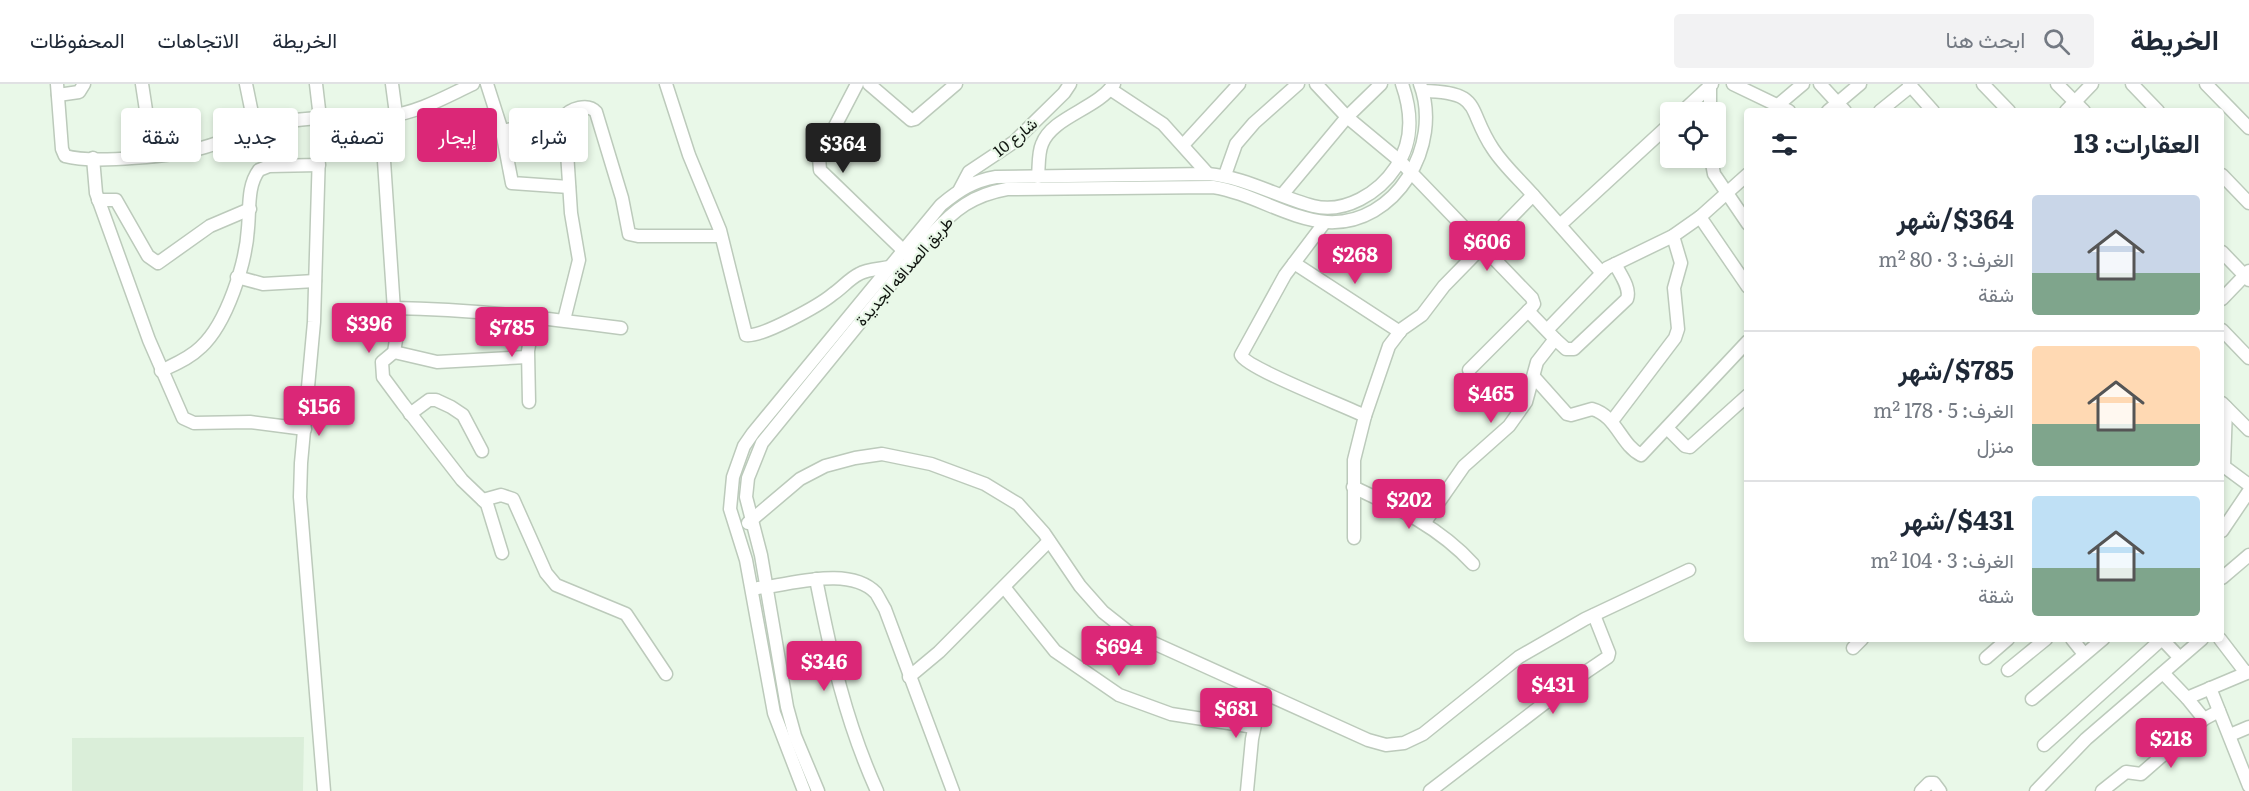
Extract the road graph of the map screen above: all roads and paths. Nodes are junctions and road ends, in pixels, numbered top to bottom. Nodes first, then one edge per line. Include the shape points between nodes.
1 (84, 84) edge
2 (142, 84) edge
3 (246, 84) edge
4 (316, 84) edge
5 (392, 84) edge
6 (473, 84) edge
7 (487, 84) edge
8 (666, 84) edge
9 (869, 84) edge
10 (1070, 84) edge
11 (1239, 84) edge
12 (1298, 84) edge
13 (1316, 84) edge
14 (1381, 84) edge
15 (1402, 84) edge
16 (1734, 84) edge
17 (1803, 84) edge
18 (1820, 84) edge
19 (1860, 84) edge
20 (1983, 84) edge
21 (2057, 84) edge
22 (2092, 84) edge
23 (2132, 84) edge
24 (2206, 84) edge
25 (855, 85) edge
26 (954, 85) edge
27 (1711, 85) edge
28 (1910, 85) edge
29 (1112, 86) edge
30 (1422, 88) edge
31 (58, 90) edge
32 (1693, 102) edge
33 (1710, 102) edge
34 (2075, 102) junction
35 (1842, 107) edge
36 (146, 108) edge
37 (251, 108) edge
38 (319, 108) edge
39 (395, 108) edge
40 (581, 108) edge
41 (1784, 108) edge
42 (1883, 108) edge
43 (1930, 108) edge
44 (2006, 108) edge
45 (2069, 108) edge
46 (2081, 108) edge
47 (2155, 108) edge
48 (405, 111) edge
49 (1347, 117) junction
50 (2249, 128) edge
51 (509, 130) edge
52 (502, 131) junction
53 (1660, 133) edge
54 (1184, 144) junction
55 (121, 157) edge
56 (93, 158) junction
57 (1400, 161) junction
58 (319, 162) edge
59 (384, 162) edge
60 (568, 162) edge
61 (319, 165) junction
62 (1713, 168) edge
63 (1208, 174) junction
64 (1412, 174) junction
65 (1225, 175) junction
66 (1038, 177) junction
67 (1744, 177) edge
68 (2224, 177) edge
69 (569, 187) junction
70 (960, 189) junction
71 (1725, 193) junction
72 (1282, 195) junction
73 (1533, 195) junction
74 (99, 200) junction
75 (2249, 203) edge
76 (1315, 207) junction
77 (250, 209) junction
78 (1700, 217) junction
79 (1310, 219) junction
80 (1744, 219) edge
81 (1325, 222) junction
82 (1560, 225) junction
83 (721, 236) junction
84 (1673, 236) junction
85 (1482, 245) junction
86 (907, 254) junction
87 (2224, 254) edge
88 (1294, 263) junction
89 (1615, 264) junction
90 (890, 267) junction
91 (1602, 273) junction
92 (2248, 276) edge
93 (237, 277) junction
94 (315, 281) junction
95 (1744, 281) edge
96 (2224, 297) edge
97 (394, 308) junction
98 (1528, 311) junction
99 (534, 316) junction
100 (564, 320) junction
101 (621, 328) dead end
102 (1400, 332) junction
103 (2224, 332) edge
104 (1551, 335) junction
105 (1744, 345) edge
106 (394, 352) junction
107 (527, 357) junction
108 (2249, 358) edge
109 (1469, 370) dead end
110 (161, 371) junction
111 (1534, 377) junction
112 (1744, 399) edge
113 (529, 402) dead end
114 (2224, 405) edge
115 (411, 414) junction
116 (1365, 416) junction
117 (1612, 421) junction
118 (1667, 428) junction
119 (305, 429) junction
120 (2249, 430) edge
121 (482, 451) dead end
122 (2224, 466) edge
123 (2249, 485) edge
124 (1353, 487) junction
125 (2249, 491) edge
126 (483, 500) junction
127 (751, 520) junction
128 (1425, 522) junction
129 (2224, 528) edge
130 (738, 532) junction
131 (1354, 538) dead end
132 (1049, 541) junction
133 (502, 553) dead end
134 (2249, 555) edge
135 (1473, 564) dead end
136 (1689, 570) dead end
137 (2224, 576) edge
138 (816, 579) junction
139 (765, 587) junction
140 (1004, 587) junction
141 (751, 589) junction
142 (1594, 615) junction
143 (2005, 642) edge
144 (2042, 642) edge
145 (2074, 642) edge
146 (2099, 642) edge
147 (2159, 642) edge
148 (2165, 642) edge
149 (2198, 642) edge
150 (2222, 642) edge
151 (2084, 654) junction
152 (2179, 657) junction
153 (1986, 658) dead end
154 (2008, 670) dead end
155 (2163, 673) junction
156 (2248, 673) edge
157 (666, 674) dead end
158 (909, 677) junction
159 (2210, 688) junction
160 (1262, 692) junction
161 (2187, 698) junction
162 (2032, 699) dead end
163 (2219, 711) junction
164 (2204, 719) junction
165 (1254, 727) junction
166 (2249, 728) edge
167 (2230, 735) junction
168 (2044, 746) dead end
169 (2249, 786) edge
170 (324, 791) edge
171 (804, 791) edge
172 (818, 791) edge
173 (877, 791) edge
174 (953, 791) edge
175 (1247, 791) edge
176 (1430, 791) edge
177 (1921, 791) edge
178 (1940, 791) edge
179 (2036, 791) edge
180 (2102, 791) edge
181 (2241, 791) edge

1 - 31 street via 79,92
2 - 36 street
3 - 37 street
4 - 38 street
5 - 39 street
6 - 48 street
7 - 52 street
8 - 83 street
9 - 26 street via 911,120
10 - 70 street, شارع 10 via 1014,142 969,172
11 - 54 street
12 - 65 street via 1236,144
13 - 49 street
14 - 49 street
15 - 57 street, طريق الصداقه الجديدة via 1410,117
16 - 41 street
17 - 41 street
18 - 35 street
19 - 35 street
20 - 44 street
21 - 34 street
22 - 34 street
23 - 47 street
24 - 50 street
25 - 86 street via 818,164 823,175
27 - 32 street
27 - 33 street
28 - 42 street
28 - 43 street
29 - 54 street
29 - 66 street via 1098,101 1046,136 1040,151
30 - 64 street, طريق الصداقه الجديدة via 1426,134
30 - 73 street via 1449,91 1469,101 1494,151
31 - 56 street via 63,154
34 - 45 street
34 - 46 street
40 - 83 street via 596,112 629,234
49 - 57 street
49 - 72 street
51 - 52 street
52 - 69 street via 512,183
53 - 82 street
54 - 63 street
55 - 56 street
56 - 74 street via 93,184
57 - 64 street
57 - 76 street, طريق الصداقه الجديدة via 1390,176 1364,197 1348,204
58 - 61 street
59 - 97 street
60 - 69 street
61 - 77 street via 269,166 259,170 250,189
61 - 94 street
62 - 71 street
63 - 65 street, طريق الصداقه الجديدة
63 - 66 street, طريق الصداقه الجديدة
64 - 81 street, طريق الصداقه الجديدة via 1386,202 1369,212
64 - 85 street
65 - 72 street, طريق الصداقه الجديدة
66 - 70 street, طريق الصداقه الجديدة via 986,179
67 - 71 street
68 - 75 street
69 - 100 street via 579,260
70 - 86 street, طريق الصداقه الجديدة via 941,204
71 - 78 street
71 - 80 street
72 - 76 street, طريق الصداقه الجديدة
73 - 82 street
73 - 85 street
74 - 77 street via 116,200 148,256 158,263 210,226
74 - 110 street
76 - 79 street
77 - 93 street
78 - 84 street
78 - 95 street
79 - 81 street, طريق الصداقه الجديدة
79 - 86 street, طريق الصداقه الجديدة via 1213,187 1007,189 967,202
81 - 88 street
82 - 91 street
83 - 90 street via 748,336 804,313 860,273
84 - 89 street
84 - 117 street via 1681,262 1674,288 1676,338
85 - 98 street via 1532,298 1534,304
85 - 102 street via 1422,315
86 - 90 street, طريق الصداقه الجديدة
86 - 127 street, طريق الصداقه الجديدة via 762,443 748,478 746,496
87 - 92 street
88 - 102 street
88 - 116 street via 1242,350 1242,359
89 - 91 street
89 - 104 street via 1629,294 1626,299 1574,349 1566,349
90 - 130 street, طريق الصداقه الجديدة via 744,446 730,493 730,509
91 - 104 street
92 - 96 street
93 - 94 street via 264,284
93 - 110 street via 220,324 210,337 191,355
94 - 119 street
97 - 99 street
97 - 106 street
98 - 104 street
98 - 109 street
99 - 100 street
99 - 107 street
100 - 101 street
102 - 116 street via 1389,346
103 - 108 street
104 - 111 street
105 - 118 street
106 - 107 street via 437,362
106 - 115 street via 382,362 381,369
107 - 113 street
110 - 119 street via 187,422 250,422
111 - 117 street via 1567,414 1592,409
111 - 128 street via 1526,402 1509,426 1464,466
112 - 118 street via 1690,447
114 - 120 street
115 - 121 street via 429,400 451,407 463,414
115 - 126 street via 462,480
116 - 124 street via 1354,460
117 - 118 street via 1633,451 1641,455
119 - 170 street via 301,520
122 - 123 street
124 - 128 street
124 - 131 street
125 - 129 street
126 - 133 street via 492,514
126 - 157 street via 501,495 513,499 546,573 556,585 626,614
127 - 130 street
127 - 132 street via 800,479 825,466 882,454 931,464 993,488 1018,504
127 - 139 street, طريق الصداقه الجديدة
128 - 135 street
130 - 141 street, طريق الصداقه الجديدة
132 - 140 street
132 - 160 street via 1080,586 1127,631
134 - 137 street
136 - 142 street
138 - 139 street
138 - 158 street via 849,580 875,593 885,609
138 - 173 street via 844,706
139 - 141 street
139 - 172 street, طريق الصداقه الجديدة via 787,707
140 - 158 street
140 - 165 street via 1055,651 1119,695 1171,714
141 - 171 street, طريق الصداقه الجديدة via 774,713
142 - 160 street via 1519,657 1423,734 1404,743 1386,745 1368,740
142 - 176 street via 1608,657
143 - 153 street
144 - 154 street
145 - 151 street
146 - 151 street
147 - 168 street
148 - 152 street
149 - 152 street
150 - 156 street
151 - 162 street
152 - 155 street
155 - 161 street
155 - 179 street via 2086,739
156 - 159 street
158 - 174 street
159 - 161 street
159 - 163 street
160 - 165 street
161 - 164 street
163 - 164 street
163 - 167 street
164 - 180 street via 2141,774 2126,772
165 - 175 street
166 - 167 street
167 - 169 street
169 - 181 street
177 - 178 street via 1929,783

